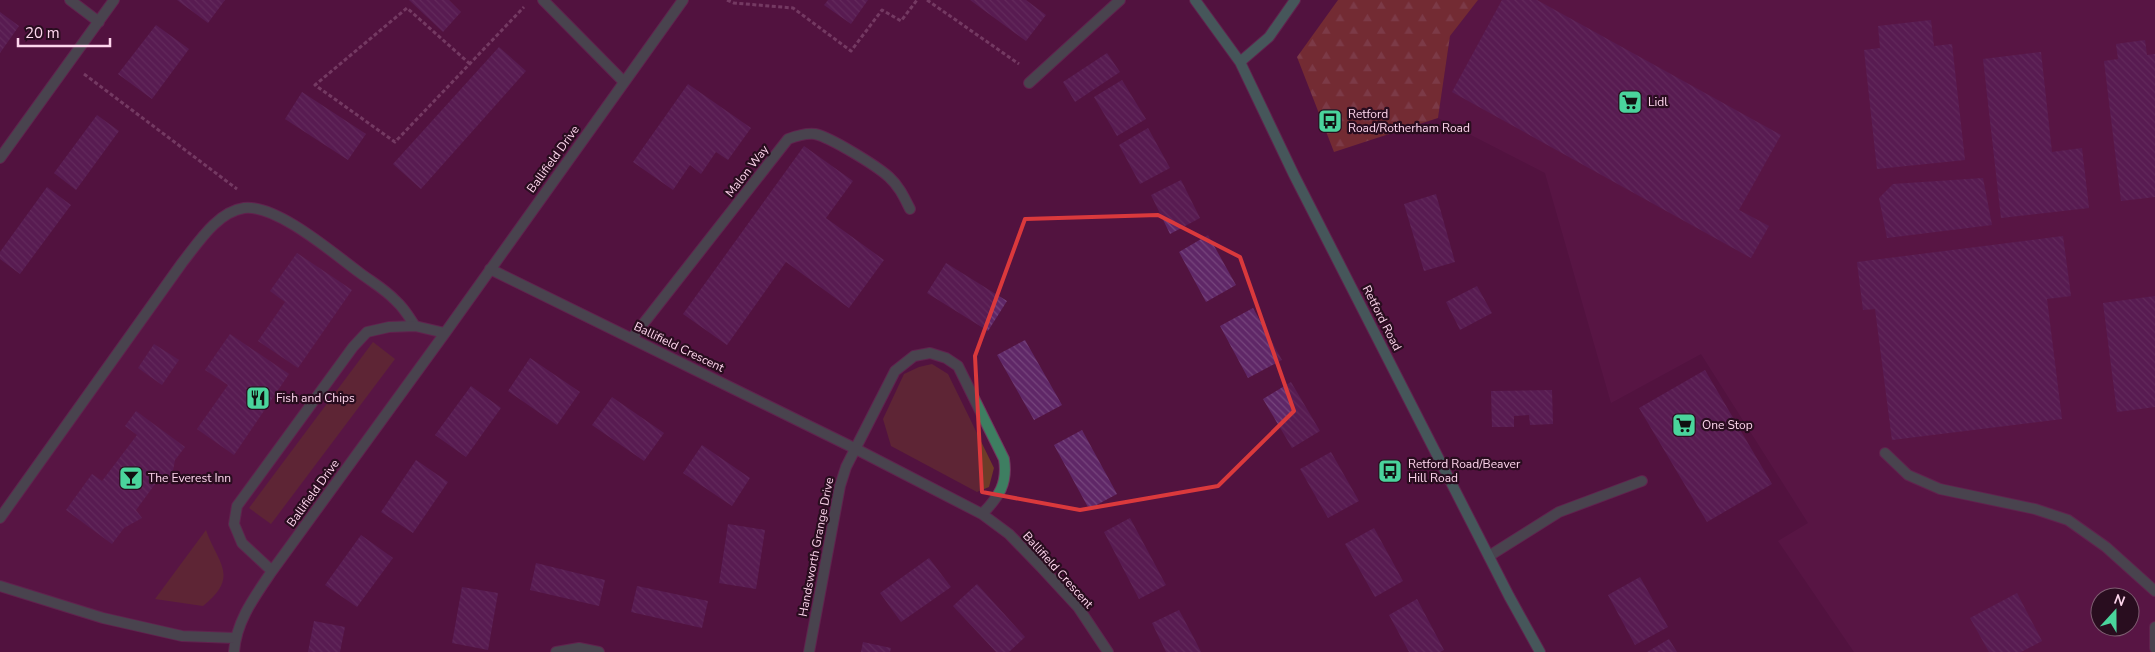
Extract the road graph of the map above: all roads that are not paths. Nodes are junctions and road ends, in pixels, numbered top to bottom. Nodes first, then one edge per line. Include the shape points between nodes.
1 (70, 0) edge
2 (114, 0) edge
3 (543, 0) edge
4 (683, 0) edge
5 (1120, 0) edge
6 (1195, 0) edge
7 (1295, 0) edge
8 (99, 22) junction
9 (1240, 62) junction
10 (1033, 80) road end
11 (624, 82) junction
12 (0, 158) edge
13 (910, 209) dead end
14 (490, 269) junction
15 (415, 326) junction
16 (445, 334) junction
17 (632, 338) junction
18 (856, 449) junction
19 (1885, 453) dead end
20 (1642, 481) dead end
21 (982, 514) junction
22 (0, 518) edge
23 (1489, 556) junction
24 (272, 570) junction
25 (0, 586) edge
26 (2155, 592) edge
27 (2155, 627) edge
28 (235, 638) junction
29 (2155, 648) edge
30 (234, 652) edge
31 (556, 652) edge
32 (599, 652) edge
33 (809, 652) edge
34 (1108, 652) edge
35 (1540, 652) edge

1 - 8 street
2 - 8 street
3 - 11 street
4 - 11 street, Ballifield Drive
5 - 10 street
6 - 9 main road, Retford Road
7 - 9 main road via 1269,37
8 - 12 street
9 - 23 main road, Retford Road via 1294,175
11 - 14 street, Ballifield Drive
13 - 17 street, Malon Way via 902,192 888,176 835,142 815,134 788,139
14 - 16 street, Ballifield Drive
14 - 17 street, Ballifield Crescent
15 - 16 street
15 - 22 street via 395,299 309,235 260,209 243,208 225,216 206,231
15 - 24 street via 367,332 237,506 234,524 242,543
16 - 24 street, Ballifield Drive
17 - 18 street, Ballifield Crescent
18 - 21 street, Ballifield Crescent
18 - 21 street via 895,371 914,356 930,353 946,358 958,366 1004,459 1003,487
18 - 33 street, Handsworth Grange Drive via 840,486
19 - 26 street via 1908,475 1940,489 2035,509 2068,520 2106,546
20 - 23 street via 1559,512
21 - 34 street, Ballifield Crescent via 1009,534 1041,567 1078,608
23 - 35 main road, Retford Road
24 - 28 street, Ballifield Drive via 246,609
25 - 28 street via 103,618 182,636
27 - 29 street
28 - 30 street, Ballifield Drive
31 - 32 street via 579,648

